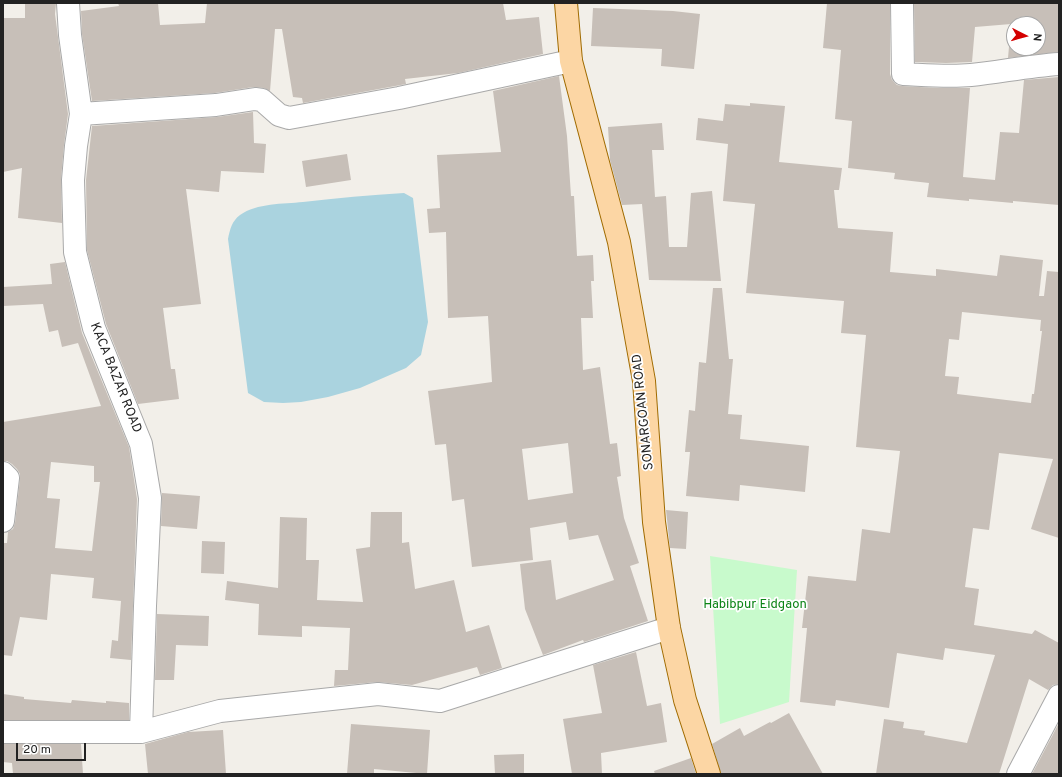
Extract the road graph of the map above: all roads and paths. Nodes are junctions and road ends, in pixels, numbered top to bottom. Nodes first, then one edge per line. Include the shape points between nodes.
1 (68, 3) edge
2 (566, 3) edge
3 (902, 3) edge
4 (571, 61) junction
5 (1059, 64) edge
6 (81, 114) junction
7 (3, 473) edge
8 (3, 521) edge
9 (669, 628) junction
10 (1059, 696) edge
11 (3, 732) edge
12 (141, 732) junction
13 (709, 774) edge
14 (1018, 774) edge

1 - 6 street, KACA BAZAR ROAD
2 - 4 main road, SONARGOAN ROAD
3 - 5 street via 903,74 971,75
4 - 6 street via 399,98 289,118 279,115 262,100 255,99 216,105
4 - 9 main road, SONARGOAN ROAD via 619,242 644,381 654,522
6 - 12 street, KACA BAZAR ROAD via 73,180 75,252 94,328 141,444 150,498
7 - 8 street via 8,478
9 - 12 street via 440,701 378,694 220,711
9 - 13 main road, SONARGOAN ROAD via 685,700
10 - 14 street
11 - 12 street

